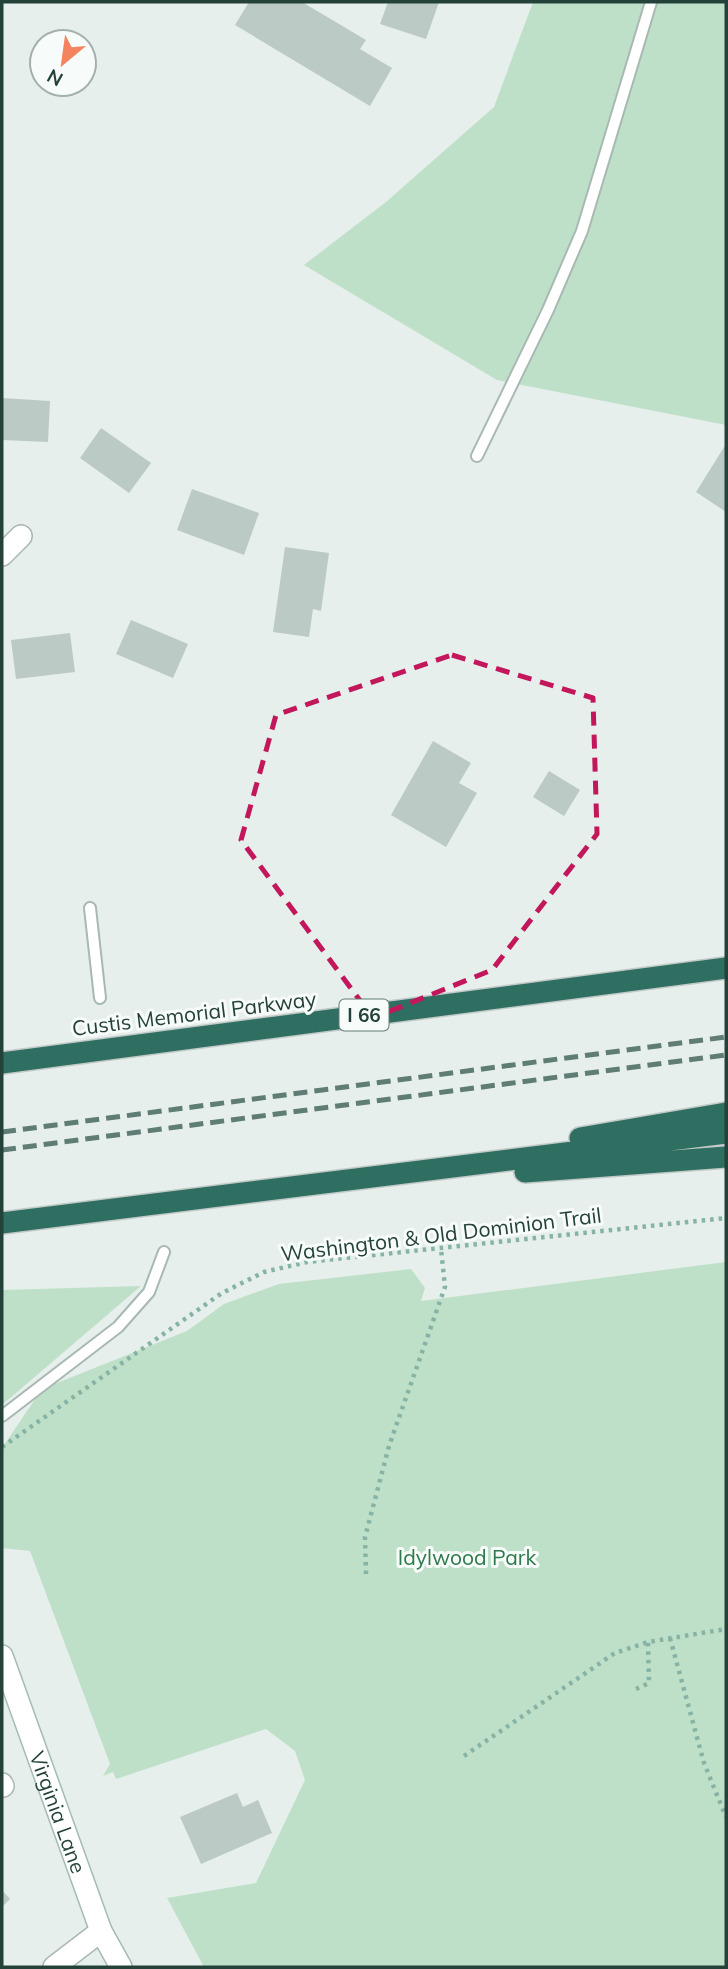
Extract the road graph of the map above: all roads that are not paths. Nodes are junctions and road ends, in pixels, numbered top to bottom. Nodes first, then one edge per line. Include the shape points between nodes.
1 (651, 2) edge
2 (477, 456) dead end
3 (21, 536) dead end
4 (2, 555) edge
5 (90, 908) dead end
6 (726, 968) edge
7 (100, 998) dead end
8 (2, 1063) edge
9 (726, 1113) edge
10 (726, 1133) edge
11 (726, 1157) edge
12 (285, 1188) junction
13 (2, 1223) edge
14 (164, 1252) dead end
15 (2, 1416) edge
16 (2, 1656) edge
17 (101, 1931) junction
18 (54, 1967) edge
19 (121, 1967) edge

1 - 2 lane via 582,231
3 - 4 street
5 - 7 lane
6 - 8 highway, Custis Memorial Parkway / I 66
9 - 12 highway
10 - 12 highway
11 - 12 highway
12 - 13 highway
14 - 15 lane via 149,1292 118,1326
16 - 17 street, Virginia Lane
17 - 18 street
17 - 19 street, Virginia Lane

